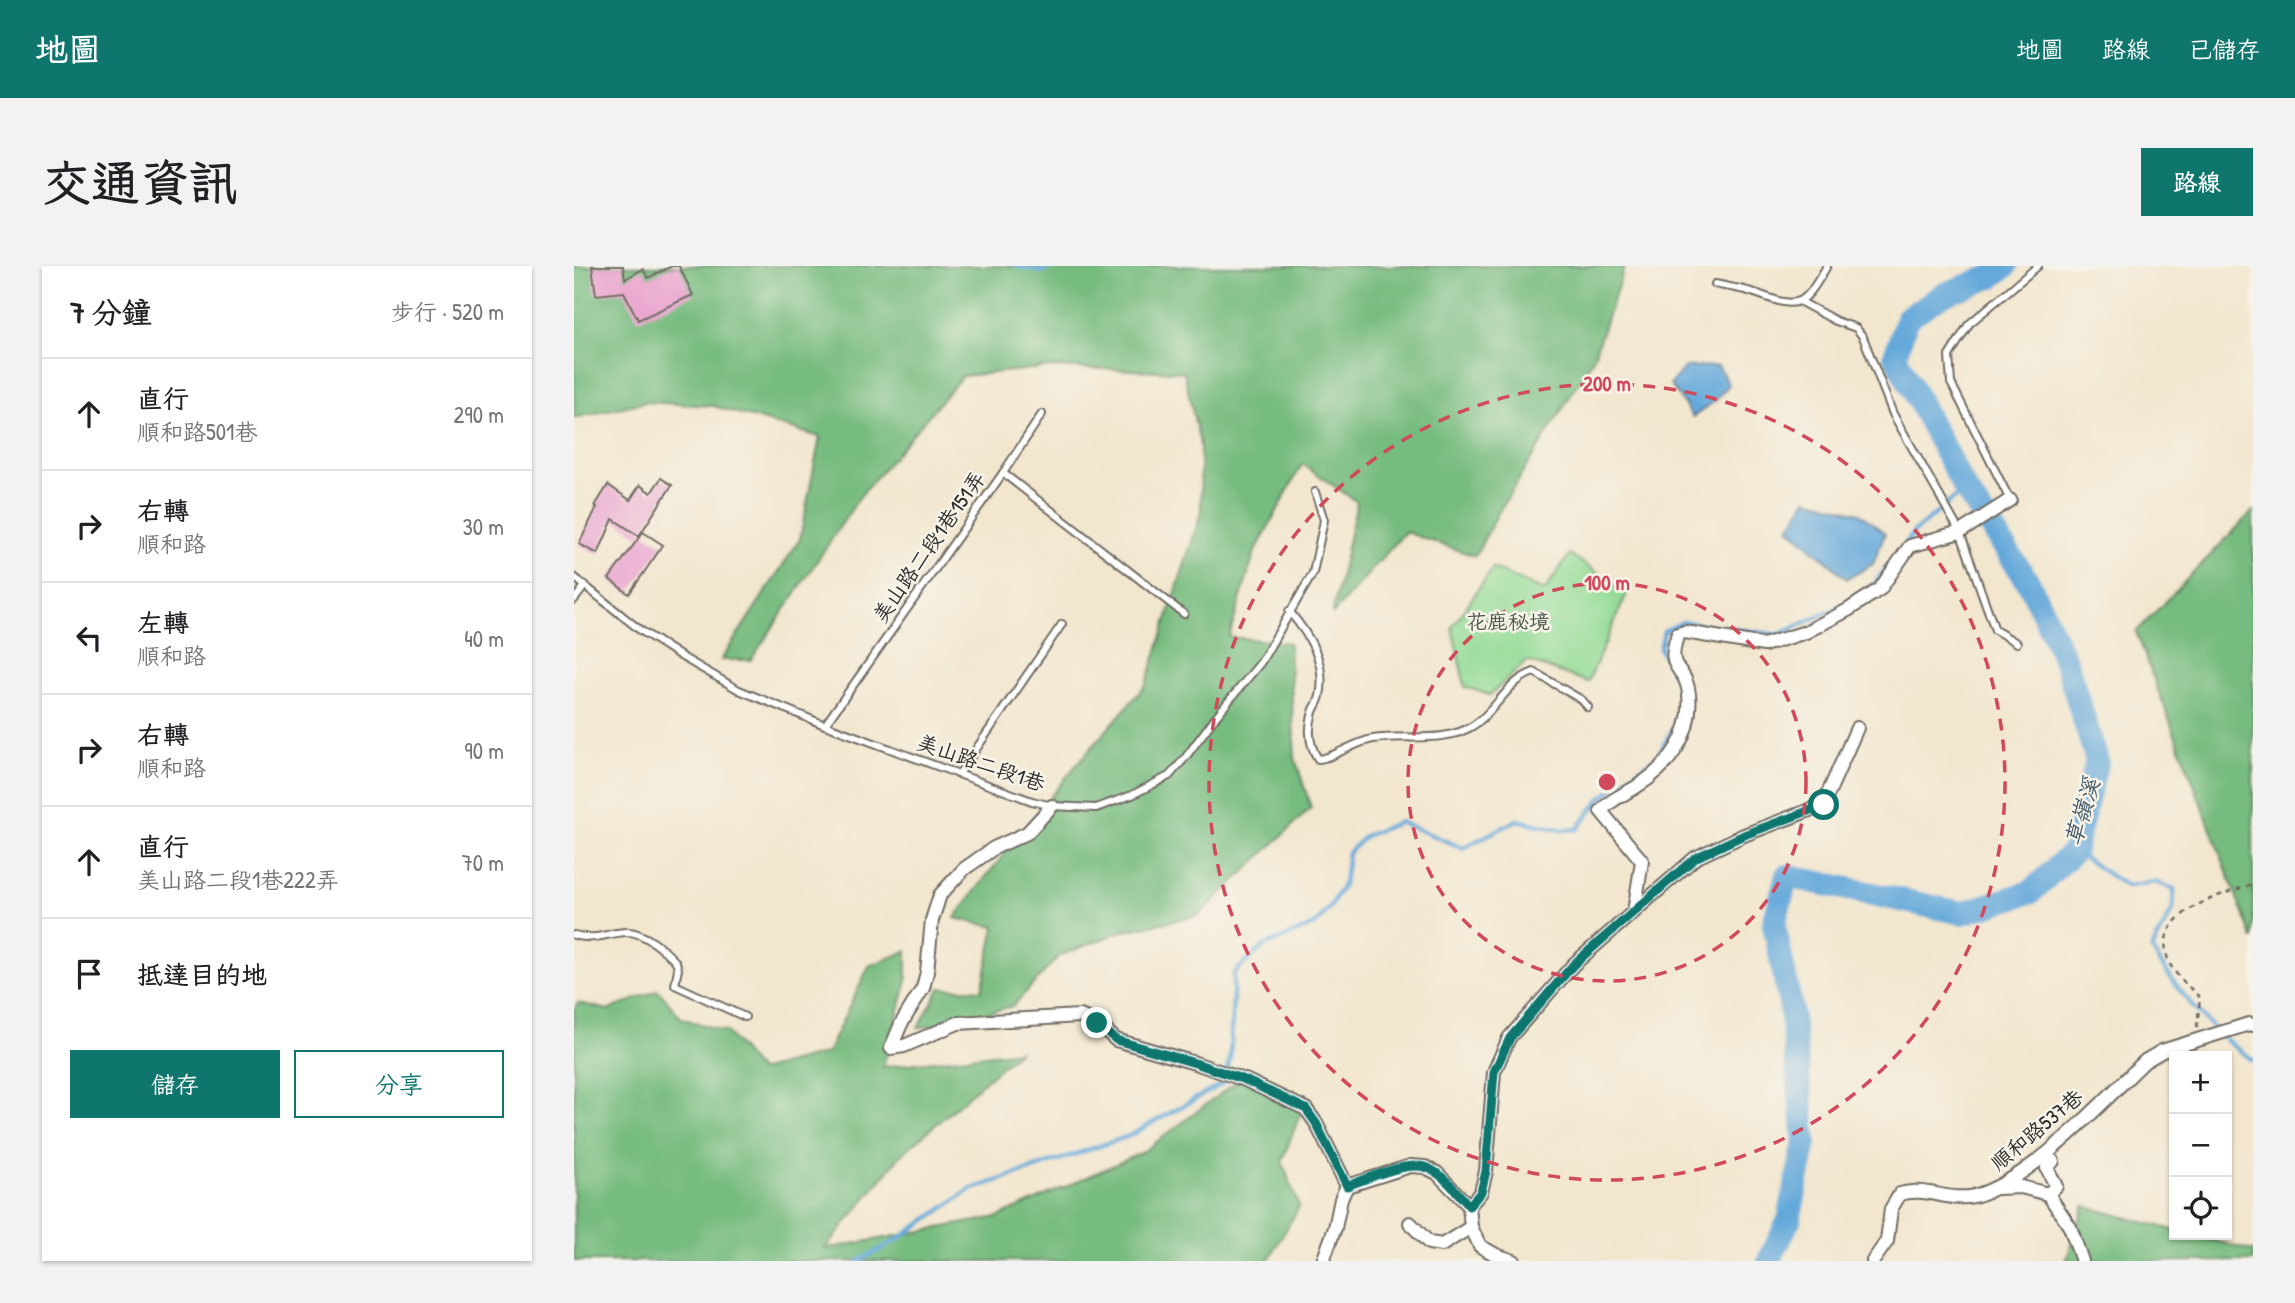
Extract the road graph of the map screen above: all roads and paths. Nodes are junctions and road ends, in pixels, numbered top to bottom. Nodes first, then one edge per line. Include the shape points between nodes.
1 (1827, 266) edge
2 (2038, 266) edge
3 (1715, 284) dead end
4 (1801, 302) junction
5 (1042, 414) dead end
6 (1003, 473) junction
7 (1315, 492) dead end
8 (2010, 500) joint
9 (1960, 532) junction
10 (574, 577) edge
11 (585, 586) junction
12 (574, 600) edge
13 (1290, 611) junction
14 (1184, 614) dead end
15 (1062, 625) dead end
16 (2017, 643) dead end
17 (1588, 707) dead end
18 (825, 725) junction
19 (1857, 728) dead end
20 (959, 774) junction
21 (1052, 806) junction
22 (2253, 884) edge
23 (1634, 912) junction
24 (574, 935) edge
25 (745, 1017) dead end
26 (2253, 1026) edge
27 (2207, 1038) junction
28 (2053, 1161) dead end
29 (1347, 1186) junction
30 (1997, 1188) junction
31 (2048, 1194) junction
32 (1469, 1206) junction
33 (1410, 1223) dead end
34 (1471, 1227) junction
35 (1323, 1261) edge
36 (1514, 1261) edge
37 (1873, 1261) edge
38 (2082, 1261) edge

1 - 4 lane
2 - 8 lane via 1969,324 1949,356 1951,383
3 - 4 lane via 1789,304
4 - 9 lane via 1856,328 1863,338 1893,414
5 - 6 lane
6 - 14 lane, 美山路二段1巷151弄
6 - 18 lane, 美山路二段1巷151弄
7 - 13 lane, 美山路二段1巷 via 1324,520 1321,541 1313,573
8 - 9 street
9 - 16 lane via 1995,630
9 - 23 street via 1910,546 1880,589 1806,632 1764,645 1678,634 1671,652 1688,685 1685,734 1668,762 1601,811 1642,861
10 - 11 lane, 美山路二段1巷
11 - 12 lane
11 - 18 lane, 美山路二段1巷 via 682,657 739,690
13 - 17 lane via 1309,634 1318,656 1320,699 1310,732 1310,748 1318,759 1373,739 1443,736 1472,727 1505,692 1534,672
13 - 21 lane, 美山路二段1巷 via 1261,662 1168,776 1096,808
15 - 20 lane
18 - 20 lane, 美山路二段1巷
19 - 23 street via 1824,805 1695,858
20 - 21 lane, 美山路二段1巷
21 - 29 street via 1027,832 964,869 940,895 923,988 891,1048 958,1023 1080,1016 1097,1023 1116,1040 1245,1080 1306,1109
22 - 27 path via 2190,909 2174,921 2166,936 2169,964 2200,998 2196,1029
23 - 32 street via 1574,964 1510,1038 1494,1072 1481,1192
24 - 25 lane via 640,935 676,962 675,985
26 - 27 street, 順和路537巷
27 - 30 street, 順和路537巷 via 2145,1061 2054,1147
28 - 31 street via 2047,1168 2056,1186
29 - 32 street via 1410,1166 1425,1167
29 - 35 street
30 - 31 street via 2021,1187
30 - 37 street, 順和路537巷 via 1953,1198 1913,1190 1900,1194 1891,1209 1887,1241
31 - 38 street via 2070,1227
32 - 34 street
33 - 34 street via 1429,1243 1442,1245
34 - 36 street via 1480,1246

